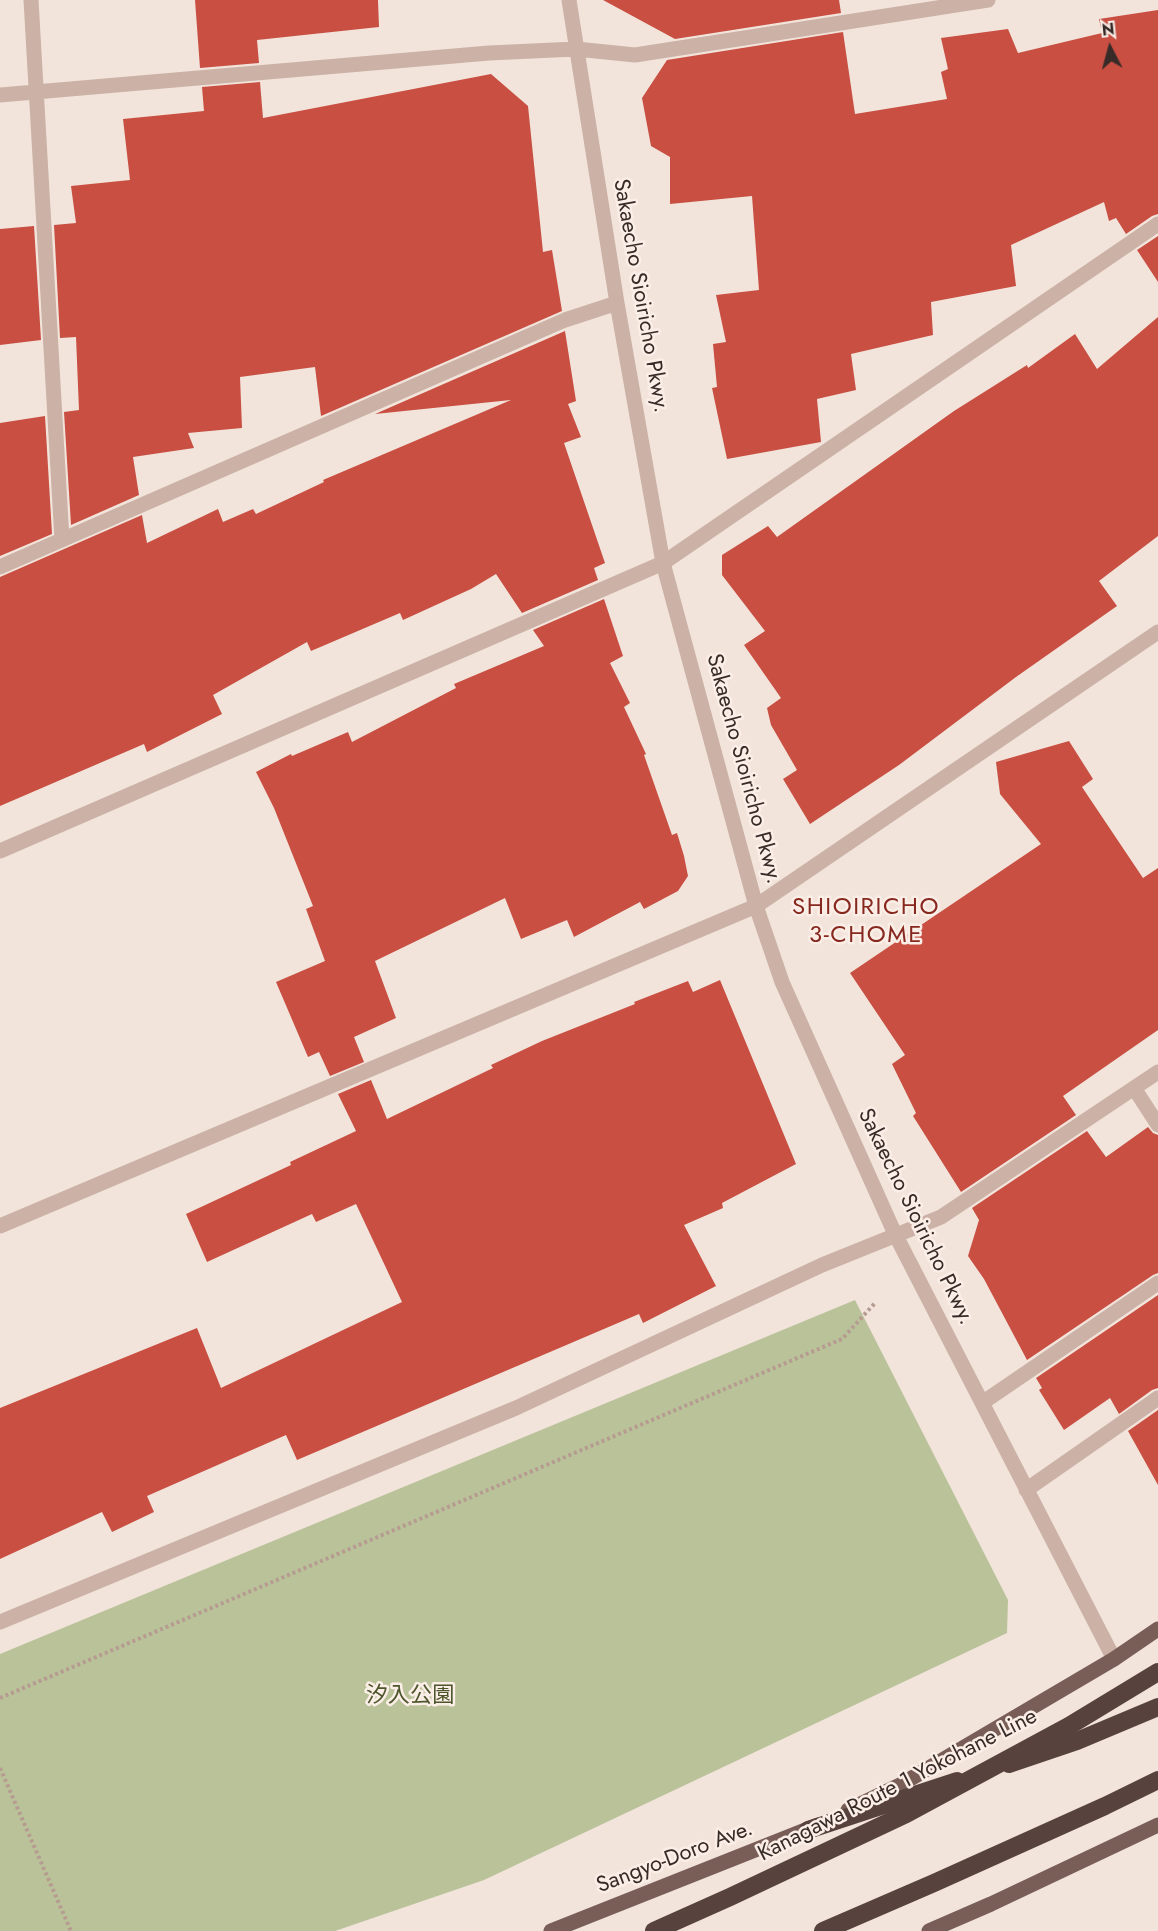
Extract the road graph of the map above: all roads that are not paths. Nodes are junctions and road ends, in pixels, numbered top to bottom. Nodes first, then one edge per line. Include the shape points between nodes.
1 (31, 0) edge
2 (569, 0) edge
3 (988, 0) edge
4 (576, 49) junction
5 (37, 91) junction
6 (0, 95) edge
7 (1158, 224) edge
8 (617, 303) junction
9 (62, 540) junction
10 (663, 563) junction
11 (0, 567) edge
12 (1158, 632) edge
13 (0, 851) edge
14 (756, 906) junction
15 (1158, 1072) edge
16 (1134, 1088) junction
17 (1158, 1125) edge
18 (0, 1226) edge
19 (895, 1234) junction
20 (1158, 1283) edge
21 (1158, 1398) edge
22 (982, 1403) junction
23 (1026, 1490) junction
24 (0, 1622) edge
25 (1158, 1629) edge
26 (1114, 1659) junction
27 (1158, 1672) edge
28 (1158, 1707) edge
29 (1158, 1780) edge
30 (1158, 1825) edge
31 (808, 1830) junction
32 (551, 1931) edge
33 (654, 1931) edge
34 (823, 1931) edge
35 (929, 1931) edge

1 - 5 street
2 - 4 street, Sakaecho Sioiricho Pkwy.
3 - 4 street via 635,55
4 - 5 street
4 - 8 street, Sakaecho Sioiricho Pkwy.
5 - 6 street
5 - 9 street
7 - 10 street
8 - 9 street via 566,320
8 - 10 street, Sakaecho Sioiricho Pkwy.
9 - 11 street
10 - 13 street
10 - 14 street, Sakaecho Sioiricho Pkwy.
12 - 14 street
14 - 18 street
14 - 19 street, Sakaecho Sioiricho Pkwy. via 782,982
15 - 16 street
16 - 17 street
16 - 19 street via 941,1217
19 - 22 street, Sakaecho Sioiricho Pkwy.
19 - 24 street via 516,1408
20 - 22 street
21 - 23 street
22 - 23 street, Sakaecho Sioiricho Pkwy.
23 - 26 street, Sakaecho Sioiricho Pkwy.
25 - 26 main road, Sangyo-Doro Ave.
26 - 31 main road, Sangyo-Doro Ave. via 900,1785
27 - 33 highway, Kanagawa Route 1 Yokohane Line, bridge via 1069,1726 906,1814
28 - 31 highway via 1077,1742
29 - 34 highway
30 - 35 main road
31 - 32 main road, Sangyo-Doro Ave.

